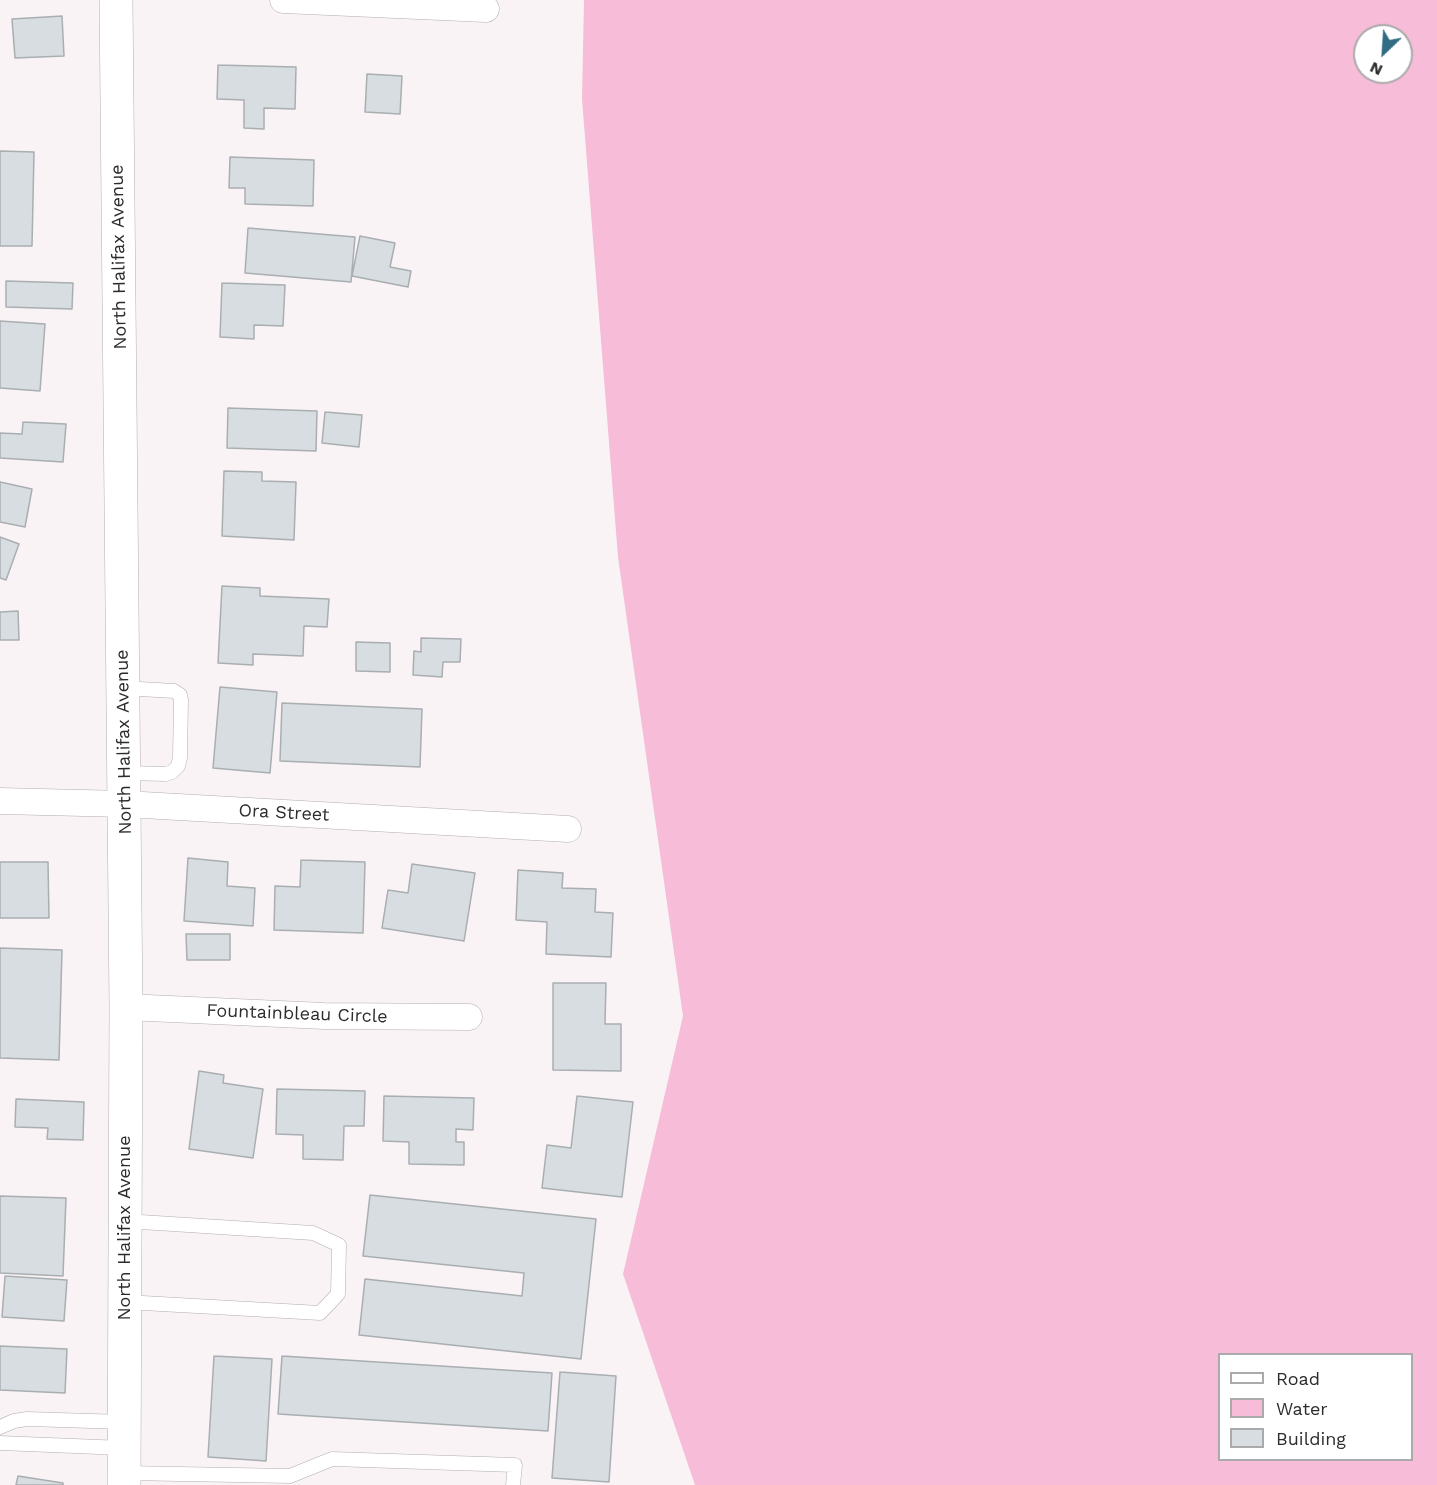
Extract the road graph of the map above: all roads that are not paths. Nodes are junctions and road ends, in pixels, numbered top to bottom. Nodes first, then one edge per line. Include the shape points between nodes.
1 (116, 0) edge
2 (283, 0) edge
3 (424, 3) edge
4 (486, 9) dead end
5 (123, 688) junction
6 (125, 788) junction
7 (0, 801) edge
8 (568, 829) dead end
9 (126, 1007) junction
10 (468, 1017) dead end
11 (125, 1221) junction
12 (125, 1302) junction
13 (0, 1427) edge
14 (0, 1443) edge
15 (124, 1457) edge
16 (293, 1481) edge
17 (513, 1485) edge

1 - 5 street, North Halifax Avenue
2 - 3 street
3 - 4 street
5 - 6 street, North Halifax Avenue
5 - 6 lane via 174,691 181,700 178,766 172,772
6 - 7 street, Ora Street
6 - 8 street, Ora Street
6 - 9 street, North Halifax Avenue
9 - 10 street, Fountainbleau Circle via 324,1016
9 - 11 street, North Halifax Avenue
11 - 12 street, North Halifax Avenue
11 - 12 lane via 313,1233 339,1245 339,1255 338,1294 321,1312
12 - 15 street, North Halifax Avenue
13 - 15 lane via 27,1419
14 - 15 lane
15 - 16 lane
16 - 17 lane via 332,1459 514,1465

